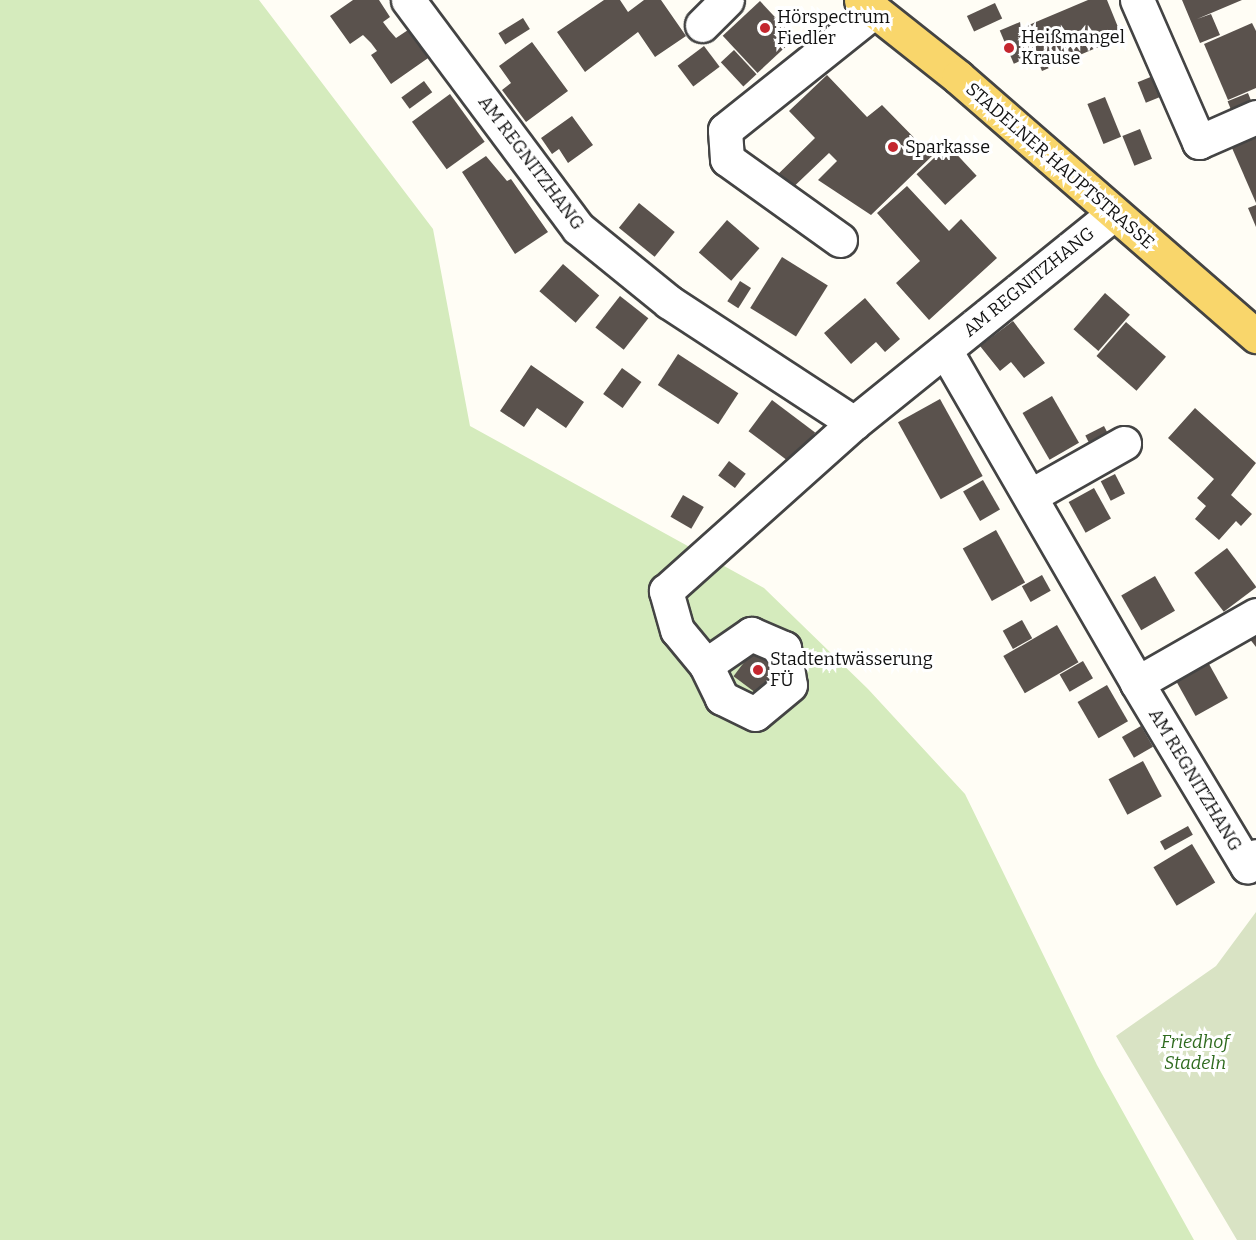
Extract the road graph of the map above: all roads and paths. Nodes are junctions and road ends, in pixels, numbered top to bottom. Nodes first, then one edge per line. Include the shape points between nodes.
1 (408, 0) edge
2 (727, 0) edge
3 (1137, 0) edge
4 (868, 6) edge
5 (702, 25) dead end
6 (1256, 117) edge
7 (1113, 214) junction
8 (840, 240) dead end
9 (1256, 336) edge
10 (945, 350) junction
11 (854, 423) junction
12 (1124, 443) dead end
13 (1030, 496) junction
14 (1256, 615) edge
15 (706, 665) dead end
16 (1137, 683) junction
17 (1256, 856) edge

1 - 11 street, AM REGNITZHANG via 578,228 669,302
2 - 5 street
3 - 6 street via 1199,142
4 - 7 main road, STADELNER HAUPTSTRASSE via 958,77
4 - 8 street via 725,130 727,159
7 - 9 main road, STADELNER HAUPTSTRASSE
7 - 10 street, AM REGNITZHANG
10 - 11 street, AM REGNITZHANG
10 - 13 street, AM REGNITZHANG
11 - 15 street, AM REGNITZHANG via 666,591 677,630
12 - 13 street
13 - 16 street, AM REGNITZHANG
14 - 16 street
16 - 17 street, AM REGNITZHANG via 1246,866

